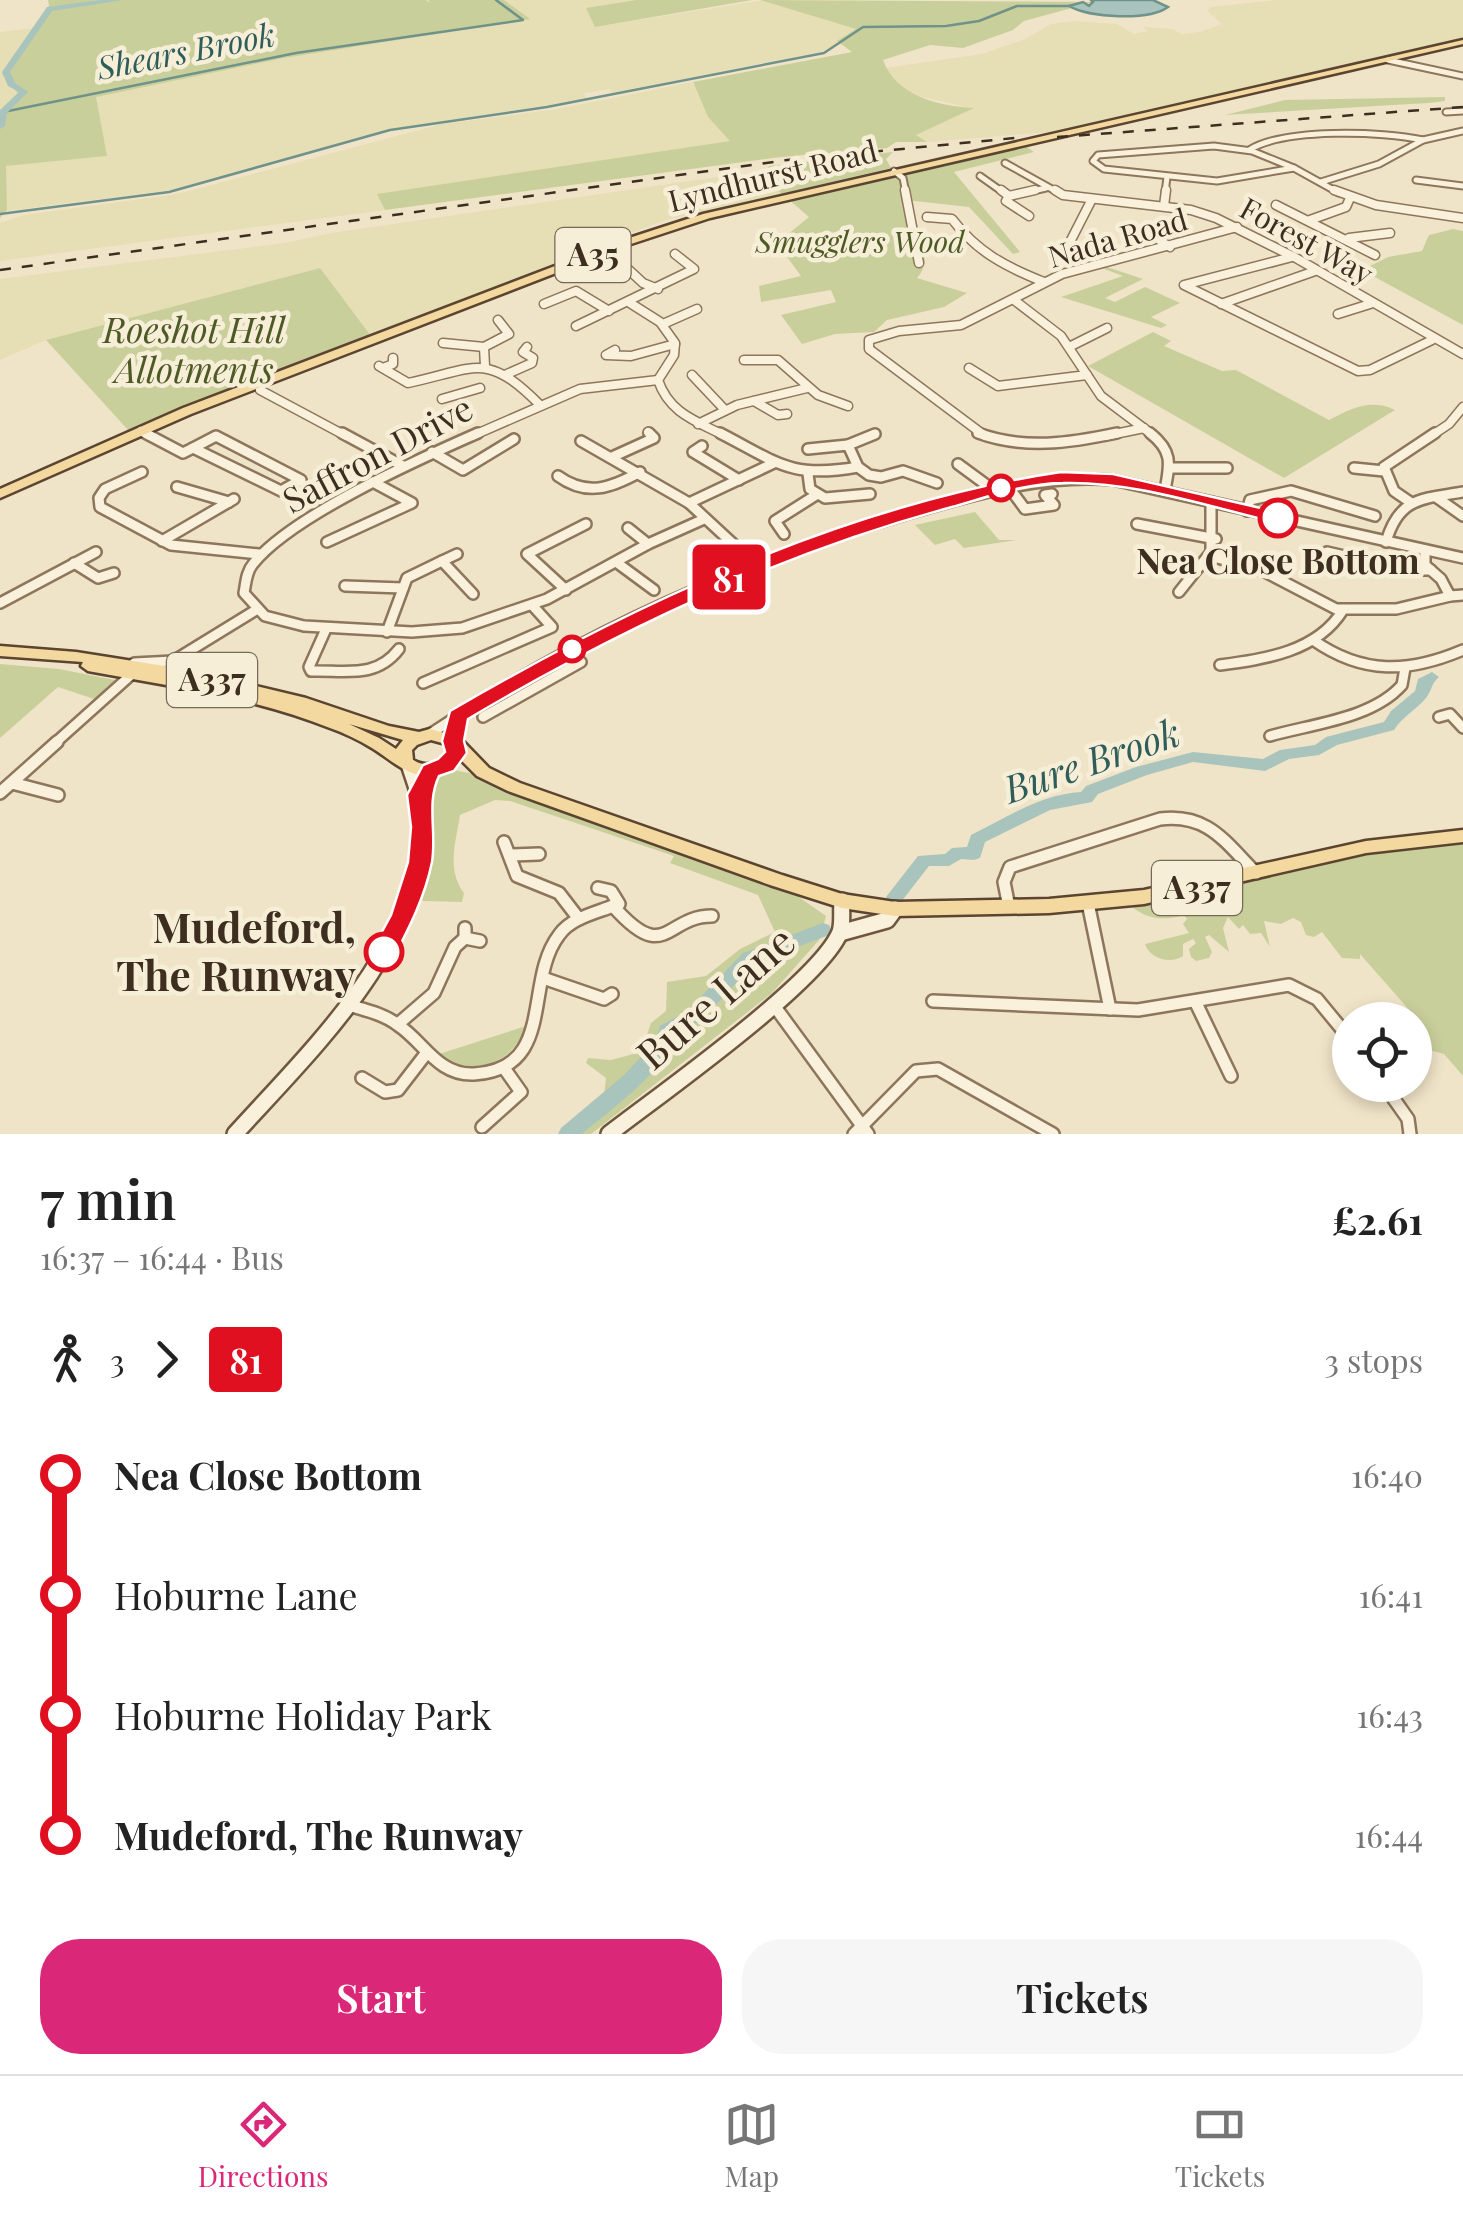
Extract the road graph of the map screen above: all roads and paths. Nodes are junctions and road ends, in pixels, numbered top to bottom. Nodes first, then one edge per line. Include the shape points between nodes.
1 (1463, 42) edge
2 (1388, 60) junction
3 (1463, 76) edge
4 (1463, 111) edge
5 (1446, 112) dead end
6 (1463, 131) edge
7 (1424, 140) junction
8 (1250, 150) junction
9 (1005, 162) dead end
10 (1294, 168) junction
11 (894, 171) junction
12 (980, 176) dead end
13 (1167, 177) junction
14 (1416, 180) dead end
15 (1319, 182) junction
16 (1463, 186) edge
17 (1046, 188) junction
18 (1009, 196) junction
19 (1350, 198) junction
20 (1092, 199) junction
21 (1276, 205) dead end
22 (1164, 206) junction
23 (1029, 216) dead end
24 (928, 217) dead end
25 (1463, 218) edge
26 (1310, 220) junction
27 (1237, 226) junction
28 (1143, 229) dead end
29 (1390, 232) dead end
30 (1344, 238) junction
31 (1070, 242) dead end
32 (1170, 247) junction
33 (666, 255) dead end
34 (1293, 256) junction
35 (1375, 256) dead end
36 (919, 263) dead end
37 (628, 269) dead end
38 (1315, 270) junction
39 (1044, 282) junction
40 (658, 289) junction
41 (1014, 300) junction
42 (547, 301) dead end
43 (630, 303) junction
44 (1220, 304) junction
45 (1370, 304) junction
46 (700, 308) dead end
47 (609, 311) junction
48 (1338, 314) dead end
49 (498, 320) dead end
50 (662, 324) junction
51 (576, 326) dead end
52 (1107, 328) dead end
53 (458, 333) dead end
54 (1432, 340) junction
55 (448, 343) joint
56 (675, 344) junction
57 (1070, 346) junction
58 (484, 347) junction
59 (615, 350) dead end
60 (522, 351) dead end
61 (1463, 354) edge
62 (393, 358) dead end
63 (751, 362) dead end
64 (485, 366) junction
65 (969, 368) dead end
66 (1358, 371) joint
67 (456, 373) junction
68 (507, 374) junction
69 (1087, 375) junction
70 (693, 378) dead end
71 (658, 380) junction
72 (480, 388) dead end
73 (807, 388) junction
74 (260, 390) dead end
75 (466, 391) junction
76 (442, 399) dead end
77 (753, 401) junction
78 (540, 404) junction
79 (848, 406) dead end
80 (1463, 407) edge
81 (725, 410) junction
82 (781, 416) dead end
83 (698, 424) junction
84 (1144, 428) junction
85 (141, 431) junction
86 (648, 432) dead end
87 (875, 434) dead end
88 (514, 439) dead end
89 (581, 440) dead end
90 (848, 445) junction
91 (702, 446) dead end
92 (194, 448) junction
93 (808, 449) dead end
94 (432, 452) junction
95 (612, 457) junction
96 (774, 464) junction
97 (958, 464) dead end
98 (402, 466) junction
99 (66, 467) junction
100 (858, 467) junction
101 (1171, 468) junction
102 (1227, 468) dead end
103 (1354, 468) dead end
104 (1384, 471) junction
105 (142, 472) dead end
106 (640, 472) junction
107 (808, 474) junction
108 (558, 476) dead end
109 (1100, 478) junction
110 (738, 480) junction
111 (373, 482) junction
112 (937, 483) dead end
113 (0, 485) edge
114 (177, 486) dead end
115 (1008, 486) junction
116 (992, 490) junction
117 (1091, 490) dead end
118 (1165, 490) junction
119 (1463, 492) edge
120 (0, 494) edge
121 (870, 494) dead end
122 (1052, 494) dead end
123 (816, 495) junction
124 (1436, 497) junction
125 (1211, 502) junction
126 (1410, 502) junction
127 (689, 504) junction
128 (1247, 510) junction
129 (1374, 516) dead end
130 (1463, 516) edge
131 (704, 519) junction
132 (586, 524) dead end
133 (1137, 524) dead end
134 (628, 528) dead end
135 (784, 534) dead end
136 (1216, 539) junction
137 (162, 541) junction
138 (327, 542) dead end
139 (1386, 542) junction
140 (648, 544) junction
141 (1425, 550) junction
142 (96, 552) dead end
143 (1328, 552) dead end
144 (259, 554) junction
145 (458, 554) dead end
146 (1210, 556) junction
147 (1463, 558) edge
148 (442, 561) junction
149 (616, 562) junction
150 (74, 563) junction
151 (756, 566) junction
152 (1430, 570) junction
153 (114, 574) dead end
154 (345, 586) dead end
155 (403, 588) junction
156 (566, 590) junction
157 (654, 590) dead end
158 (1179, 592) dead end
159 (473, 594) dead end
160 (1463, 595) edge
161 (1450, 596) junction
162 (0, 603) edge
163 (532, 606) junction
164 (256, 610) junction
165 (1343, 610) junction
166 (326, 629) junction
167 (387, 632) junction
168 (1312, 640) junction
169 (398, 649) dead end
170 (1463, 650) edge
171 (0, 655) edge
172 (185, 656) junction
173 (552, 659) junction
174 (580, 662) dead end
175 (1220, 665) dead end
176 (1405, 668) junction
177 (126, 669) junction
178 (568, 669) junction
179 (193, 676) junction
180 (422, 683) dead end
181 (458, 716) junction
182 (483, 717) dead end
183 (1440, 717) dead end
184 (1463, 728) edge
185 (424, 736) junction
186 (1270, 736) dead end
187 (454, 743) junction
188 (407, 764) junction
189 (438, 768) junction
190 (483, 772) junction
191 (12, 783) junction
192 (0, 793) edge
193 (58, 794) dead end
194 (418, 795) junction
195 (1463, 836) edge
196 (504, 842) dead end
197 (539, 854) dead end
198 (512, 855) junction
199 (1256, 873) junction
200 (598, 888) dead end
201 (844, 897) junction
202 (1088, 903) junction
203 (613, 906) junction
204 (895, 906) junction
205 (1009, 908) junction
206 (712, 916) dead end
207 (579, 919) junction
208 (840, 933) junction
209 (480, 940) dead end
210 (543, 978) junction
211 (933, 1001) dead end
212 (1196, 1003) junction
213 (346, 1004) junction
214 (773, 1004) junction
215 (1110, 1009) junction
216 (601, 1014) dead end
217 (1332, 1014) edge
218 (398, 1024) junction
219 (425, 1055) junction
220 (504, 1068) junction
221 (1231, 1076) dead end
222 (362, 1078) dead end
223 (1396, 1102) edge
224 (482, 1127) dead end
225 (862, 1131) edge
226 (235, 1134) edge
227 (609, 1134) edge
228 (1053, 1134) edge
229 (1410, 1134) edge

1 - 2 main road, Lyndhurst Road / A35
2 - 3 street
2 - 11 main road, Lyndhurst Road / A35
4 - 5 street
6 - 7 street
7 - 8 street via 1368,132 1264,141
7 - 15 street via 1379,164
8 - 10 street
8 - 13 street via 1205,146 1098,155 1092,161 1104,170
9 - 17 street, Forest Way
10 - 13 street via 1217,181
10 - 15 street
11 - 36 street via 902,178
11 - 85 main road, Lyndhurst Road / A35 via 627,242
12 - 18 street
13 - 22 street
14 - 16 street
15 - 19 street
17 - 18 street
17 - 20 street, Forest Way
18 - 23 street via 1006,201
19 - 25 street
19 - 26 street via 1346,207
20 - 22 street, Forest Way
20 - 31 street
21 - 26 street
22 - 27 street, Forest Way
24 - 39 street via 952,219 990,261
26 - 30 street
27 - 32 street, Nada Road
27 - 34 street, Forest Way
28 - 32 street
29 - 30 street
30 - 35 street
32 - 39 street, Nada Road
33 - 40 street via 677,253 700,267
34 - 38 street, Forest Way
34 - 44 street via 1184,285
37 - 40 street
38 - 44 street
38 - 45 street, Forest Way
39 - 41 street, Nada Road
40 - 43 street
41 - 57 street
41 - 84 street, Nada Road via 962,325 880,334 869,340 869,349 992,439 1064,443
42 - 47 street via 576,291
43 - 47 street
43 - 50 street
44 - 66 street
45 - 48 street
45 - 54 street, Forest Way
46 - 50 street
47 - 51 street
49 - 58 street via 509,334
50 - 56 street
52 - 57 street
53 - 55 street
54 - 61 street, Forest Way
54 - 66 street
55 - 58 street
56 - 59 street via 626,359 606,356
56 - 71 street
57 - 69 street
58 - 64 street
60 - 68 street via 533,361
62 - 67 street via 381,367 404,385
63 - 73 street via 778,360
64 - 67 street
64 - 68 street
65 - 69 street via 998,386
67 - 75 street
68 - 78 street
69 - 84 street via 1101,396
70 - 81 street
71 - 78 street, Saffron Drive via 599,385
71 - 83 street via 672,407
72 - 75 street
73 - 77 street
73 - 79 street
74 - 98 street
75 - 76 street
77 - 81 street
77 - 82 street
78 - 94 street, Saffron Drive
80 - 104 street via 1450,424 1400,453
81 - 83 street
83 - 96 street
84 - 101 street via 1169,452
85 - 92 street via 184,453
85 - 99 main road, Lyndhurst Road / A35
86 - 95 street via 654,438
87 - 90 street
88 - 94 street via 467,472
89 - 95 street
90 - 93 street
90 - 100 street
91 - 110 street via 692,452
92 - 92 street via 281,492 301,480 216,436
94 - 98 street, Saffron Drive
95 - 106 street
96 - 107 street
96 - 110 street
97 - 116 street
98 - 111 street, Saffron Drive
99 - 113 main road, Lyndhurst Road / A35
99 - 120 main road, Lyndhurst Road / A35
100 - 107 street
100 - 112 street via 876,477 903,471
101 - 102 street
101 - 118 street
103 - 104 street
104 - 126 street via 1394,491
105 - 137 street via 105,489 98,502
106 - 108 street via 597,491 580,490
106 - 127 street
107 - 123 street
109 - 115 street
109 - 117 street
109 - 118 street
110 - 127 street
111 - 138 street via 415,505
111 - 144 street, Saffron Drive
114 - 137 street via 232,501
115 - 116 street
115 - 122 street via 1025,509 1054,505 1045,495
116 - 151 street
118 - 125 street
119 - 124 street
121 - 123 street via 846,500
123 - 135 street via 775,521
124 - 126 street
124 - 130 street
125 - 128 street
125 - 136 street
126 - 139 street via 1394,513
127 - 131 street
128 - 129 street via 1250,500 1291,491
128 - 139 street
131 - 140 street
131 - 151 street
132 - 156 street via 524,551
133 - 136 street
134 - 140 street
136 - 146 street
137 - 144 street
139 - 141 street
140 - 149 street
141 - 147 street
141 - 152 street
142 - 150 street
143 - 152 street
144 - 164 street, Saffron Drive via 244,583
145 - 148 street
146 - 158 street
146 - 165 street via 1260,570
148 - 155 street via 409,576
148 - 159 street
149 - 156 street
149 - 157 street
150 - 153 street via 98,578
150 - 162 street
151 - 173 street
152 - 161 street
154 - 155 street
155 - 167 street
156 - 163 street
160 - 161 street
161 - 165 street via 1396,609
163 - 167 street via 462,628
163 - 180 street via 555,630
164 - 166 street via 280,622
164 - 172 street
165 - 168 street
166 - 167 street
166 - 169 street via 311,670 377,670
168 - 175 street
168 - 176 street via 1361,662
170 - 176 street
171 - 177 main road, A337
172 - 177 street
172 - 179 street
173 - 178 street
173 - 181 street
174 - 178 street
176 - 186 street via 1395,693
177 - 179 main road, A337
177 - 188 main road, A337 via 299,711 373,739
177 - 191 street
178 - 182 street
179 - 185 main road, A337 via 303,702 391,734
181 - 185 street
181 - 187 street
183 - 184 street via 1450,714
185 - 187 main road
185 - 188 main road via 404,749
187 - 189 main road via 456,753
187 - 190 main road, A337
188 - 189 main road
188 - 194 street
189 - 190 main road, A337
189 - 194 street
190 - 201 main road, A337 via 776,880
191 - 192 street
191 - 193 street
194 - 213 street via 423,845 404,916
195 - 199 main road, A337 via 1366,847
196 - 198 street
197 - 198 street
198 - 207 street via 517,876 559,893
199 - 202 main road, A337
199 - 205 street via 1210,827 1178,816 1010,868 1004,882
200 - 203 street via 610,892 618,904
201 - 204 main road, A337
201 - 208 street, Bure Lane
202 - 205 main road, A337
202 - 215 street
203 - 206 street via 639,933 655,935 674,933 694,911
203 - 207 street
204 - 205 main road, A337
204 - 208 street via 888,920
207 - 210 street via 560,933
208 - 214 street, Bure Lane
209 - 218 street via 465,933 434,993
210 - 216 street via 608,997
210 - 220 street via 528,1043
211 - 215 street
212 - 215 street
212 - 217 street via 1289,985 1323,1002
212 - 221 street
213 - 218 street
213 - 226 street
214 - 225 street
214 - 227 street, Bure Lane
218 - 219 street
219 - 220 street via 466,1075
219 - 222 street via 398,1090 385,1092
220 - 224 street via 527,1088
223 - 229 street
225 - 228 street via 916,1071 927,1068

